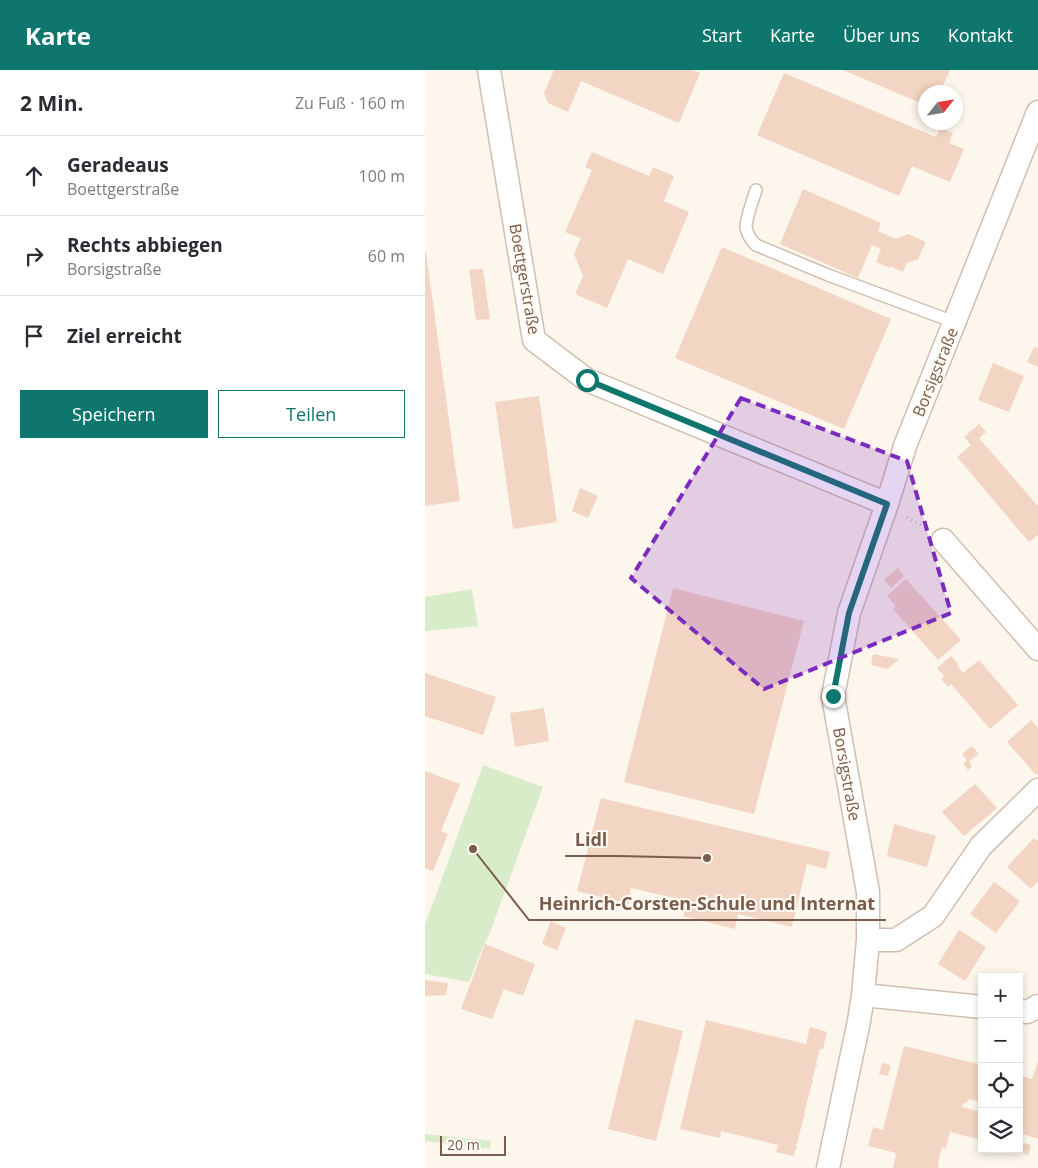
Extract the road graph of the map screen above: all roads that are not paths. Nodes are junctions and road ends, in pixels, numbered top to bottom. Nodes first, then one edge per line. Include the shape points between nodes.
1 (489, 70) edge
2 (1038, 112) edge
3 (756, 190) dead end
4 (954, 322) junction
5 (887, 504) junction
6 (943, 540) road end
7 (1038, 649) edge
8 (1038, 790) edge
9 (867, 940) junction
10 (863, 995) junction
11 (1038, 1006) edge
12 (978, 1008) edge
13 (1023, 1012) edge
14 (828, 1168) edge

1 - 5 street, Boettgerstraße via 534,340 587,380
2 - 4 street, Borsigstraße
3 - 4 lane via 746,226 748,235 757,245
4 - 5 street, Borsigstraße via 905,446
5 - 9 street, Borsigstraße via 849,613 833,696 869,892
6 - 7 street
8 - 9 street via 981,846 933,916 896,940
9 - 10 street, Borsigstraße
10 - 12 street
10 - 14 street, Borsigstraße
11 - 13 street

